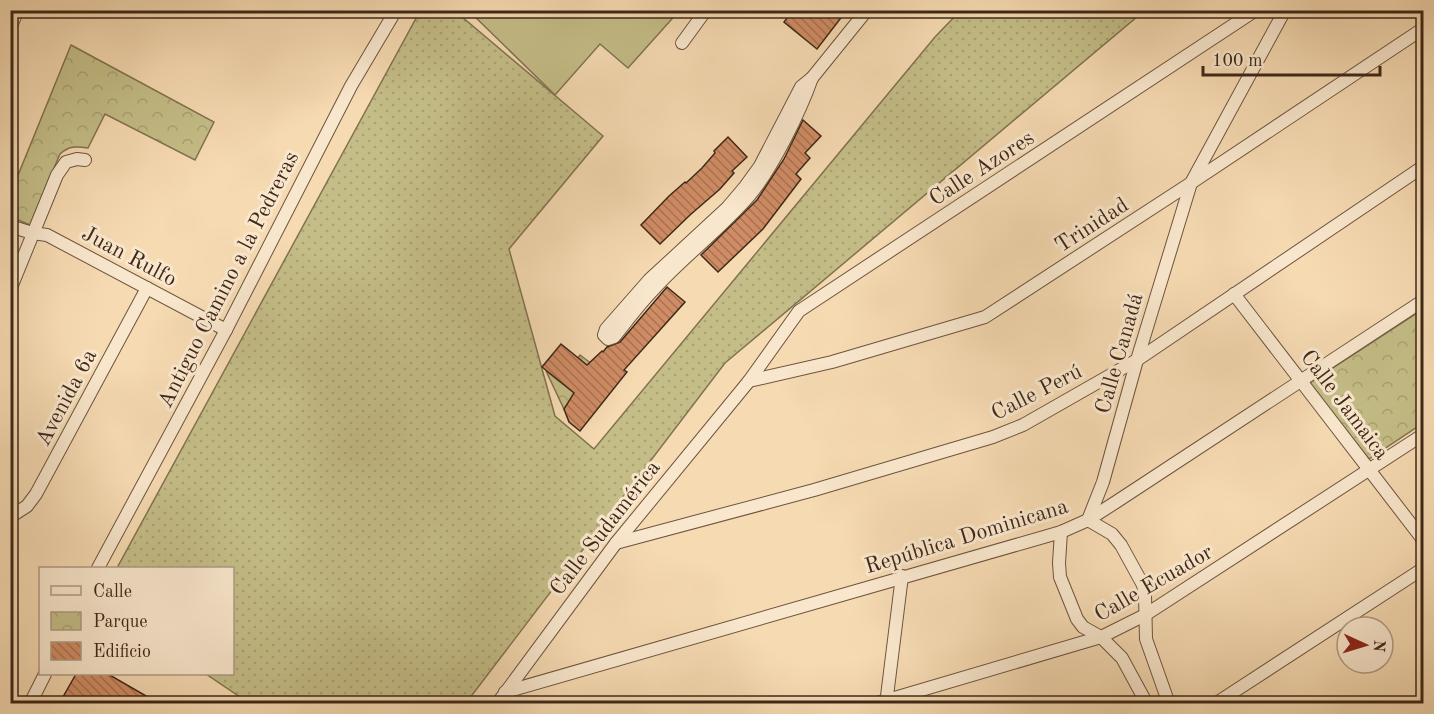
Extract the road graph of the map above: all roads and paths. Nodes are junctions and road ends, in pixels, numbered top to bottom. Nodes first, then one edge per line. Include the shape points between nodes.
1 (18, 10) edge
2 (396, 10) edge
3 (706, 10) edge
4 (867, 10) edge
5 (1256, 10) edge
6 (1285, 10) edge
7 (10, 28) edge
8 (1424, 28) edge
9 (682, 43) dead end
10 (812, 78) junction
11 (85, 160) dead end
12 (1424, 166) edge
13 (1191, 183) junction
14 (10, 226) edge
15 (32, 233) junction
16 (147, 288) junction
17 (10, 290) edge
18 (1234, 294) junction
19 (1424, 300) edge
20 (226, 330) junction
21 (1137, 360) junction
22 (748, 381) junction
23 (1301, 381) junction
24 (1424, 434) edge
25 (1369, 470) junction
26 (10, 517) edge
27 (1088, 520) junction
28 (1061, 532) junction
29 (1424, 541) edge
30 (616, 543) junction
31 (99, 567) edge
32 (1424, 568) edge
33 (902, 576) junction
34 (1145, 615) junction
35 (1101, 637) junction
36 (44, 675) edge
37 (505, 692) junction
38 (882, 702) edge
39 (30, 704) edge
40 (497, 704) edge
41 (1147, 704) edge
42 (1169, 704) edge
43 (1215, 704) edge

1 - 7 street
2 - 20 street, Antiguo Camino a la Pedreras via 351,86
3 - 9 street
4 - 10 street
5 - 22 street, Calle Azores via 799,311
6 - 13 street, Calle Canadá
8 - 13 street, Trinidad
10 - 10 street via 801,87 760,166 744,188 649,280 606,329 606,338 614,337 654,288 751,194
11 - 15 street via 70,160 62,166
12 - 18 street, Calle Perú
13 - 21 street, Calle Canadá
13 - 22 street, Trinidad via 985,317 832,362
14 - 15 street, Juan Rulfo
15 - 16 street, Juan Rulfo via 47,235
15 - 17 street
16 - 20 street, Juan Rulfo
16 - 26 street, Avenida 6a via 36,494 27,506
18 - 21 street, Calle Perú
18 - 23 street, Calle Jamaica
19 - 23 street, República Dominicana
20 - 31 street, Antiguo Camino a la Pedreras
21 - 27 street, Calle Canadá via 1103,482
21 - 30 street, Calle Perú via 1054,409 993,436 814,490
22 - 30 street, Calle Sudamérica
23 - 25 street, Calle Jamaica
23 - 27 street, República Dominicana
24 - 25 street, Calle Ecuador
25 - 29 street, Calle Jamaica
25 - 34 street, Calle Ecuador
27 - 28 street, República Dominicana
27 - 34 street via 1121,544 1143,585
28 - 33 street, República Dominicana
28 - 35 street via 1060,577 1077,619
30 - 37 street, Calle Sudamérica
32 - 43 street
33 - 37 street, República Dominicana
33 - 38 street
34 - 35 street, Calle Ecuador
34 - 42 street via 1146,639
35 - 38 street, Calle Ecuador
35 - 41 street via 1122,658
36 - 39 street
37 - 40 street, Calle Sudamérica

